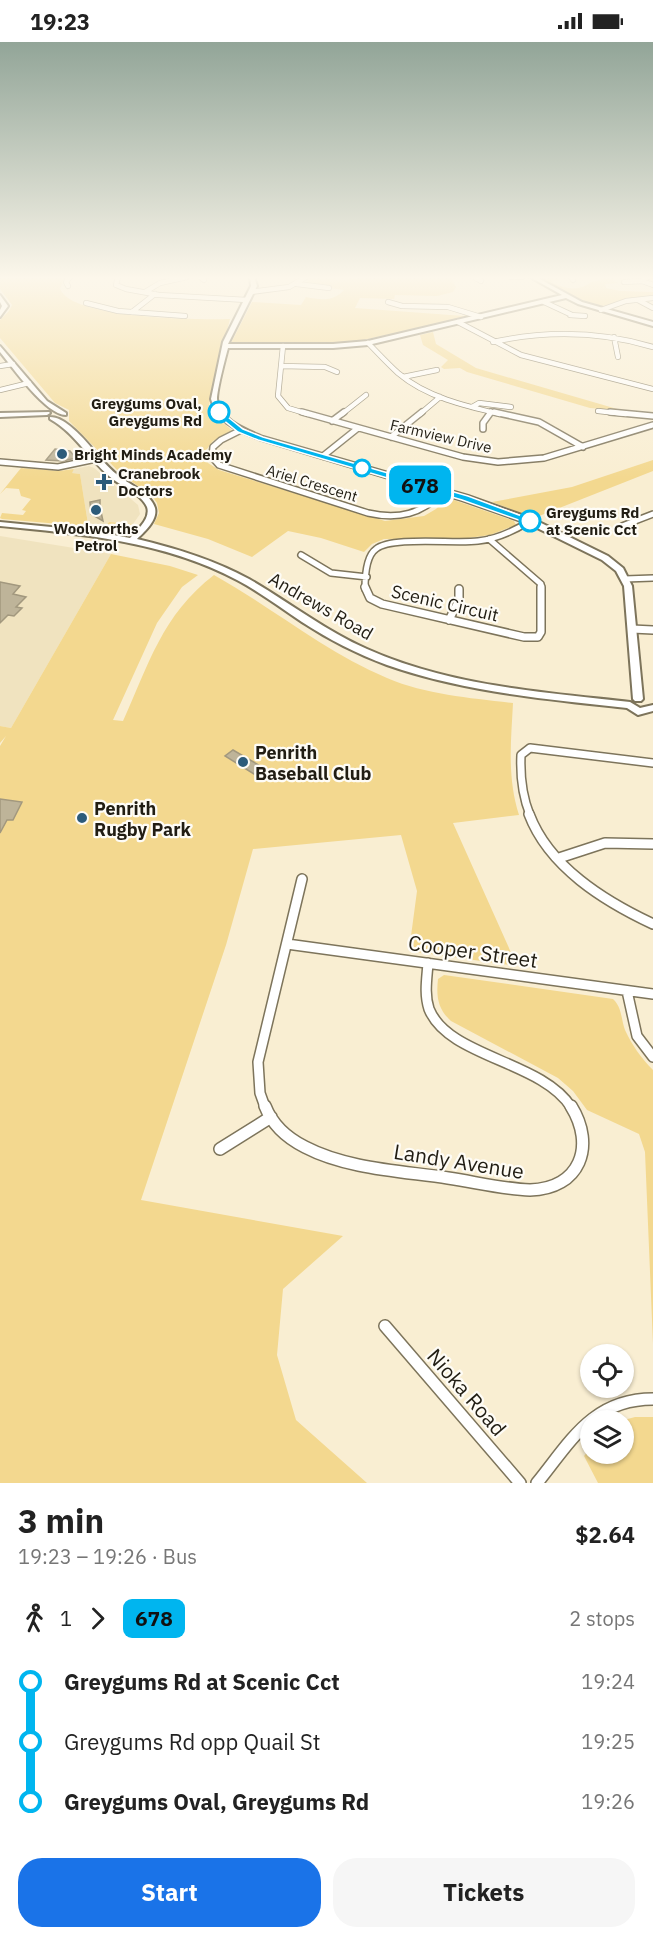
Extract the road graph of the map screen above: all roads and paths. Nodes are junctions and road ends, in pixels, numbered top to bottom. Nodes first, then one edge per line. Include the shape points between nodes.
1 (333, 344) edge
2 (369, 344) edge
3 (498, 344) edge
4 (615, 344) edge
5 (225, 346) joint
6 (283, 346) junction
7 (0, 348) edge
8 (618, 357) dead end
9 (13, 364) junction
10 (0, 366) edge
11 (281, 366) junction
12 (437, 369) dead end
13 (337, 372) dead end
14 (403, 377) junction
15 (29, 383) junction
16 (653, 388) edge
17 (0, 390) edge
18 (366, 395) dead end
19 (440, 397) junction
20 (45, 402) junction
21 (472, 407) junction
22 (511, 407) dead end
23 (598, 411) dead end
24 (63, 412) junction
25 (492, 412) junction
26 (0, 415) edge
27 (50, 415) junction
28 (653, 416) edge
29 (332, 421) junction
30 (64, 424) junction
31 (653, 425) edge
32 (357, 428) junction
33 (483, 429) dead end
34 (241, 430) junction
35 (391, 437) junction
36 (583, 447) junction
37 (323, 456) junction
38 (96, 459) junction
39 (0, 462) edge
40 (444, 492) junction
41 (653, 514) edge
42 (530, 521) junction
43 (0, 524) edge
44 (617, 531) dead end
45 (135, 534) junction
46 (489, 539) junction
47 (301, 555) dead end
48 (367, 577) junction
49 (653, 578) edge
50 (625, 579) junction
51 (459, 589) dead end
52 (449, 620) junction
53 (633, 629) junction
54 (653, 630) edge
55 (634, 702) junction
56 (651, 708) edge
57 (653, 763) edge
58 (653, 844) edge
59 (559, 858) junction
60 (302, 879) dead end
61 (653, 924) edge
62 (287, 944) junction
63 (428, 963) junction
64 (627, 991) junction
65 (653, 994) edge
66 (653, 1057) edge
67 (271, 1117) junction
68 (220, 1149) dead end
69 (385, 1326) dead end
70 (653, 1399) edge
71 (520, 1483) edge
72 (537, 1483) edge

1 - 6 street
2 - 14 street
3 - 16 street via 521,355
4 - 8 street
5 - 6 street
5 - 34 street via 215,403 225,419
6 - 11 street, Farmview Drive
7 - 9 street
9 - 10 street
9 - 15 street
11 - 13 street via 325,367
11 - 29 street, Farmview Drive via 281,402 296,411
12 - 14 street
14 - 19 street
15 - 17 street
15 - 20 street
18 - 29 street
19 - 21 street
19 - 35 street
20 - 24 street
20 - 27 street
21 - 22 street via 481,403
21 - 25 street
23 - 28 street
24 - 27 street
24 - 30 street
25 - 33 street
25 - 36 street via 539,422
26 - 27 street
27 - 30 street
29 - 32 street, Farmview Drive
30 - 38 street
31 - 36 street, Farmview Drive
32 - 35 street, Farmview Drive
32 - 37 street
34 - 37 street
34 - 40 street, Ariel Crescent via 213,447 211,455 217,464 372,514 398,517 418,513
35 - 36 street, Farmview Drive via 463,457 498,462 539,460
37 - 40 street
38 - 39 street via 62,467
38 - 45 street via 146,499 151,508 150,518
40 - 42 street
41 - 44 street
42 - 46 street via 513,532
42 - 50 street via 605,558
43 - 45 street, Andrews Road
45 - 55 street, Andrews Road via 235,576 332,636 389,662 496,690
46 - 48 street via 386,543 373,552
46 - 52 street, Scenic Circuit via 541,584 539,639
47 - 48 street via 330,573
48 - 52 street, Scenic Circuit via 365,590 374,601
49 - 50 street
50 - 53 street
51 - 52 street via 459,600
53 - 54 street
53 - 55 street
55 - 56 street, Andrews Road via 639,712
57 - 59 street via 533,748 523,751 521,781 528,810 539,833
58 - 59 street via 599,842
59 - 61 street via 601,895
60 - 62 street, Landy Avenue
62 - 63 street, Cooper Street
62 - 67 street, Landy Avenue via 258,1062 260,1092
63 - 64 street, Cooper Street
63 - 67 street, Landy Avenue via 427,1000 440,1025 554,1088 573,1107 583,1140 582,1155 572,1174 552,1188 523,1190 343,1161 302,1146
64 - 65 street, Cooper Street
64 - 66 street via 637,1036
67 - 68 street
69 - 71 street, Nioka Road
70 - 72 street via 621,1400 602,1410

